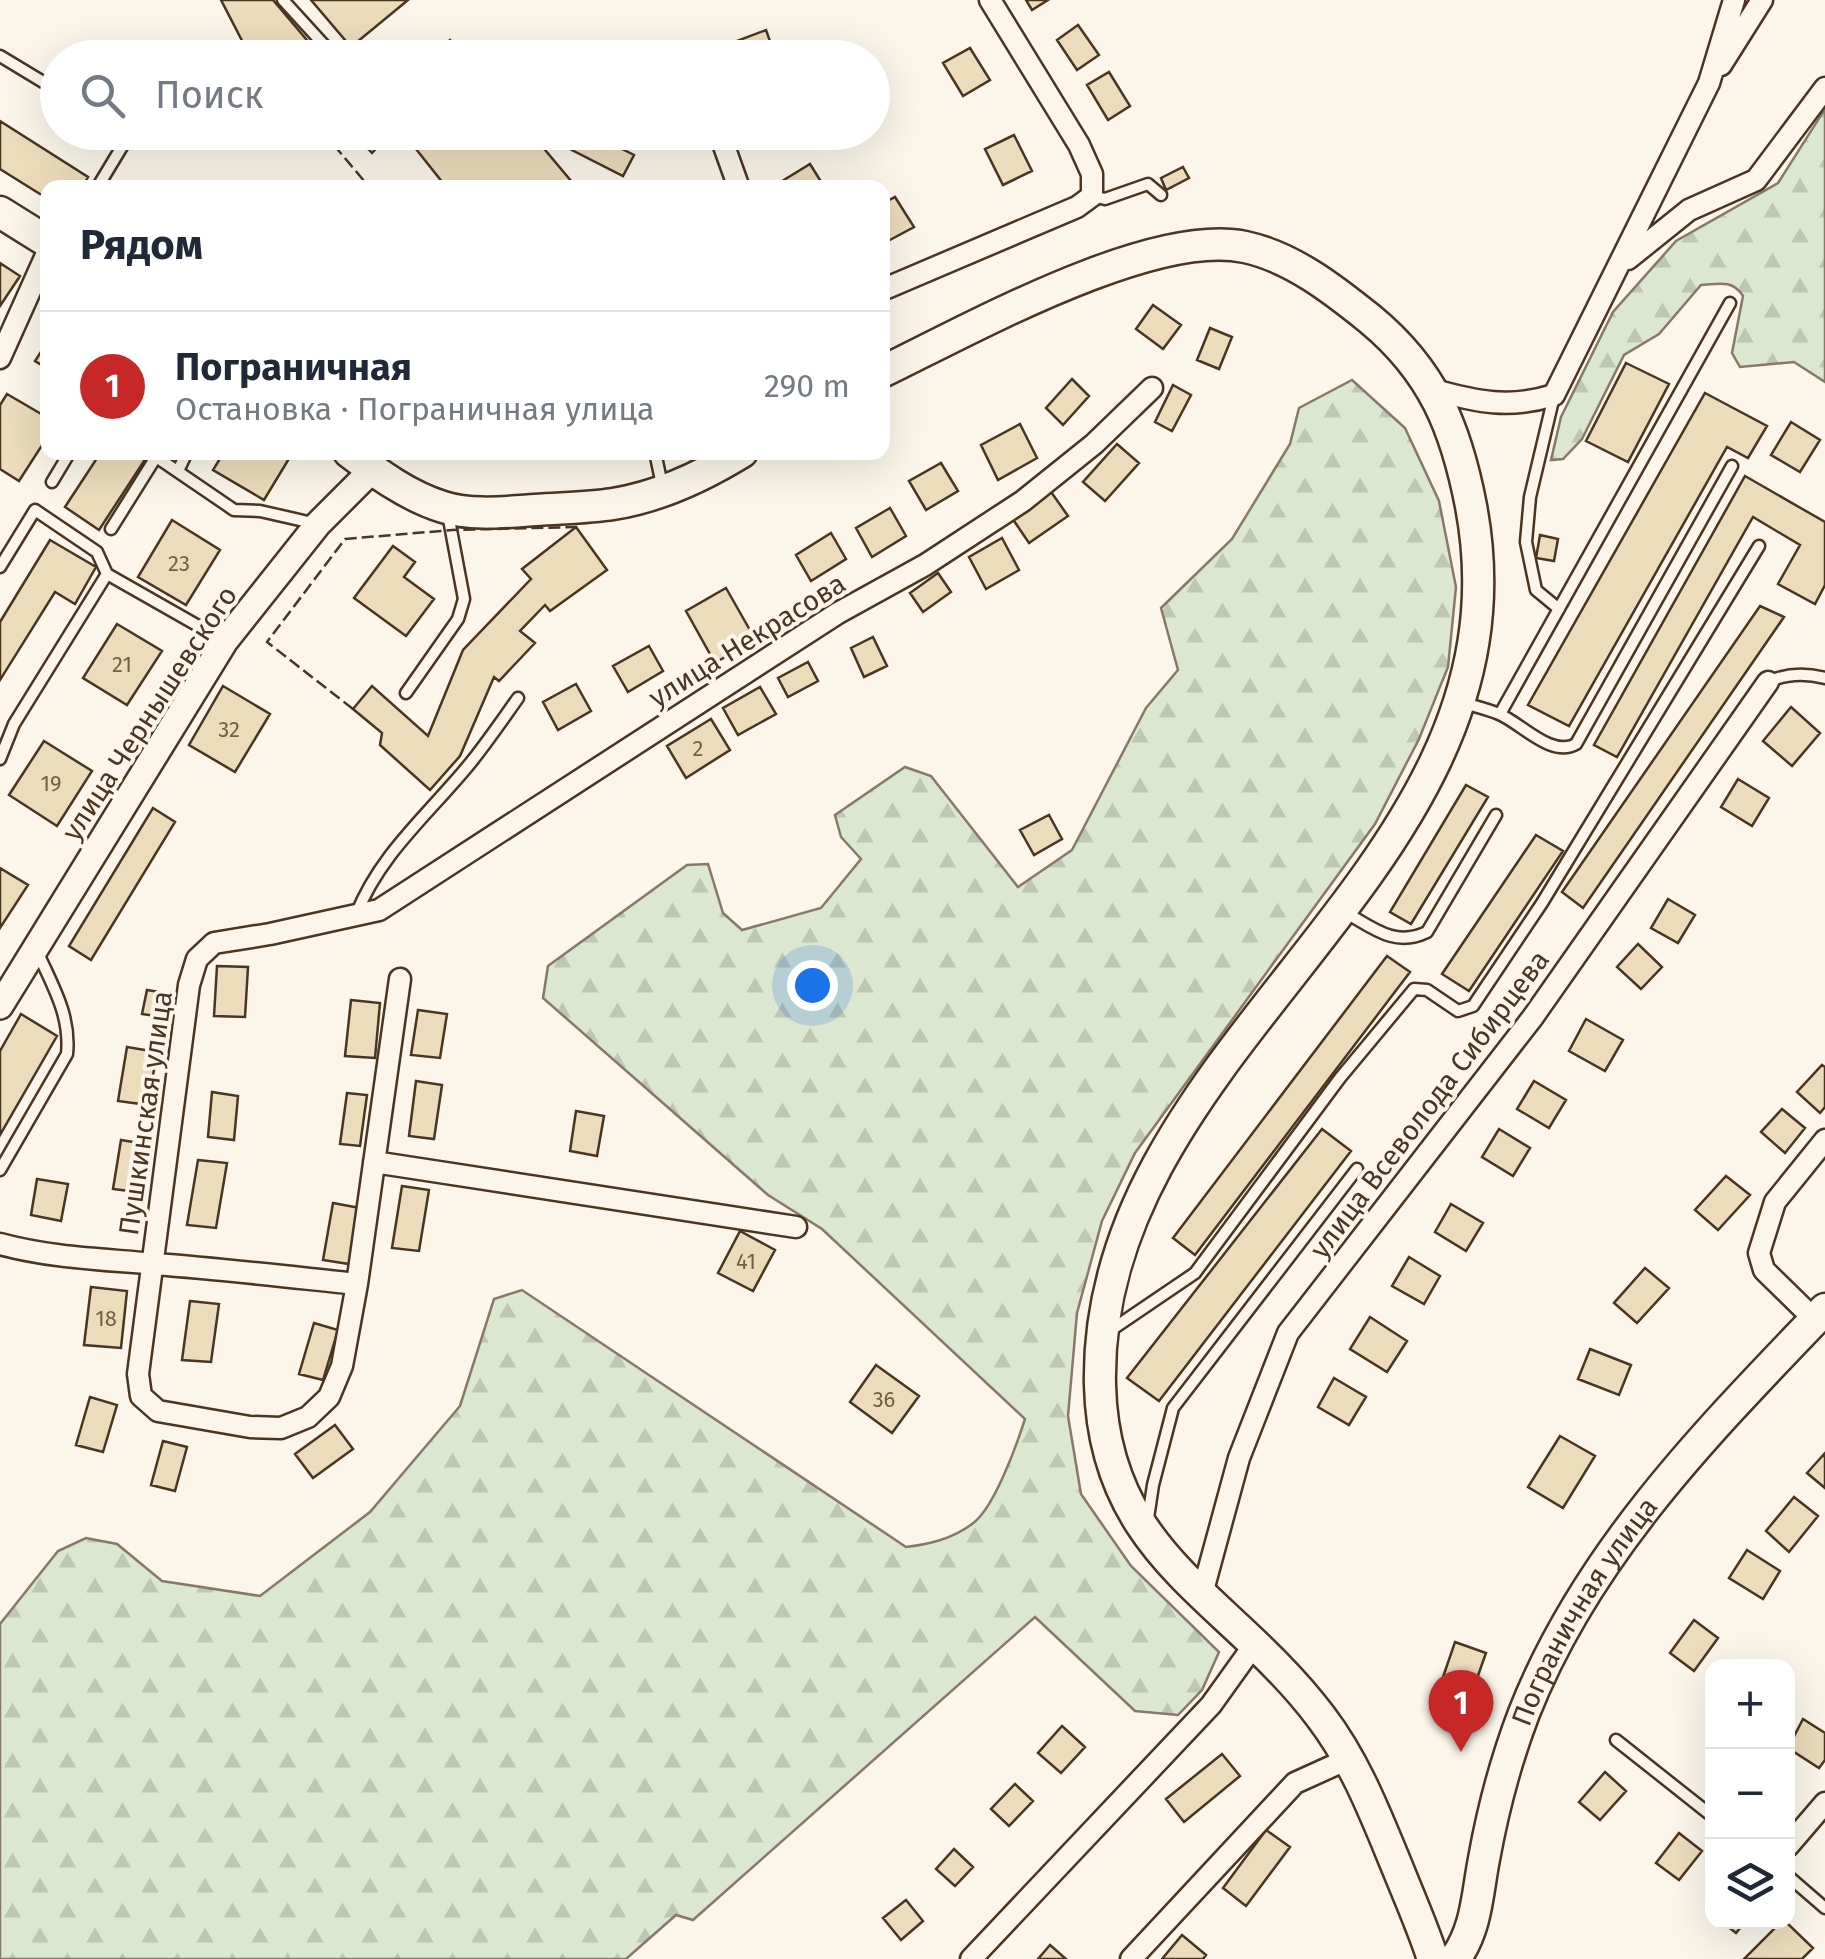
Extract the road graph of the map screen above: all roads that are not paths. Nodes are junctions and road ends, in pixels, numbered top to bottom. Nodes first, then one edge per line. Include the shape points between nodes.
1 (283, 0) edge
2 (990, 0) edge
3 (1734, 0) edge
4 (1756, 5) edge
5 (320, 40) edge
6 (0, 56) edge
7 (40, 80) edge
8 (1710, 83) junction
9 (1825, 88) edge
10 (120, 150) edge
11 (725, 150) edge
12 (103, 180) edge
13 (736, 180) edge
14 (1092, 196) junction
15 (1161, 196) dead end
16 (0, 212) edge
17 (40, 237) edge
18 (1619, 266) junction
19 (40, 268) edge
20 (890, 284) edge
21 (1730, 303) dead end
22 (2, 351) edge
23 (890, 368) edge
24 (1152, 388) dead end
25 (1434, 390) junction
26 (1554, 395) junction
27 (65, 460) edge
28 (149, 460) edge
29 (160, 460) edge
30 (183, 460) edge
31 (657, 460) edge
32 (730, 460) edge
33 (360, 461) edge
34 (1732, 466) dead end
35 (178, 471) junction
36 (52, 482) dead end
37 (663, 491) junction
38 (447, 508) junction
39 (318, 524) junction
40 (111, 529) dead end
41 (1760, 546) dead end
42 (0, 567) edge
43 (106, 574) junction
44 (1559, 609) junction
45 (225, 642) junction
46 (1825, 678) edge
47 (1768, 682) joint
48 (406, 692) dead end
49 (518, 698) dead end
50 (1461, 702) junction
51 (1500, 714) junction
52 (0, 758) edge
53 (1496, 816) dead end
54 (1343, 911) junction
55 (356, 916) junction
56 (37, 950) junction
57 (400, 980) dead end
58 (0, 1006) edge
59 (1825, 1140) edge
60 (374, 1162) junction
61 (1357, 1169) dead end
62 (0, 1170) edge
63 (796, 1227) dead end
64 (0, 1244) edge
65 (152, 1263) junction
66 (357, 1284) junction
67 (1820, 1314) edge
68 (1101, 1337) junction
69 (1146, 1534) junction
70 (1202, 1594) junction
71 (1254, 1645) junction
72 (1616, 1740) dead end
73 (1348, 1759) junction
74 (1825, 1803) edge
75 (1705, 1810) edge
76 (1794, 1839) edge
77 (1795, 1882) edge
78 (1825, 1908) edge
79 (971, 1959) edge
80 (1131, 1959) edge
81 (1434, 1959) edge
82 (1455, 1959) edge

1 - 5 lane
2 - 14 street via 1079,145 1092,174
3 - 8 street
4 - 8 street
6 - 7 lane
8 - 18 street
9 - 18 street via 1756,180 1689,210
10 - 12 lane
11 - 13 street
14 - 15 lane via 1105,199 1148,184
14 - 20 street
16 - 17 main road
18 - 26 street
19 - 22 street
21 - 44 lane
23 - 25 main road via 1114,267 1173,248 1217,243 1281,259 1319,281 1393,339
24 - 55 street, улица Некрасова via 1022,501 379,910
25 - 26 street via 1484,404
25 - 50 main road via 1460,457 1476,532 1479,620
26 - 44 lane via 1526,542 1536,590
27 - 36 lane
28 - 40 lane
29 - 35 lane
30 - 35 lane
31 - 37 lane
32 - 37 main road
33 - 38 main road via 402,490
33 - 39 street, улица Чернышевского
34 - 51 lane via 1576,744 1555,747
35 - 39 lane via 234,510
37 - 38 main road via 595,506
38 - 48 lane via 464,599 458,619
39 - 45 street, улица Чернышевского
41 - 68 lane via 1474,1006 1458,1011 1414,988 1196,1273
42 - 43 lane via 35,510 97,552
43 - 45 lane
43 - 52 lane
44 - 51 lane
45 - 56 street, улица Чернышевского
46 - 47 lane via 1806,674
47 - 70 street, улица Всеволода Сибирцева via 1534,1017 1288,1334 1239,1458
49 - 55 lane via 472,762 385,860
50 - 51 lane
50 - 54 main road via 1428,778
53 - 54 lane via 1427,932 1395,939
54 - 68 main road via 1171,1138 1124,1236
55 - 65 street, Пушкинская улица via 214,943 197,959
56 - 58 street, улица Чернышевского
56 - 62 lane via 65,1013 67,1054
57 - 60 street, Пушкинская улица
59 - 67 street, Пограничная улица via 1775,1202 1759,1253 1764,1270
60 - 63 street
60 - 66 street, Пушкинская улица
61 - 69 lane via 1173,1408
64 - 65 street, Пушкинская улица via 42,1255
65 - 66 street
65 - 66 street, Пушкинская улица via 141,1396 158,1411 250,1427 280,1428 308,1417 329,1397 342,1366
67 - 82 main road, Пограничная улица via 1674,1472 1584,1592 1514,1740 1475,1919
68 - 69 main road via 1109,1458
69 - 70 main road
70 - 71 main road
71 - 73 main road via 1324,1720
71 - 79 street via 1211,1705
72 - 75 lane
73 - 80 street via 1295,1783
73 - 81 main road
74 - 76 street
77 - 78 lane

